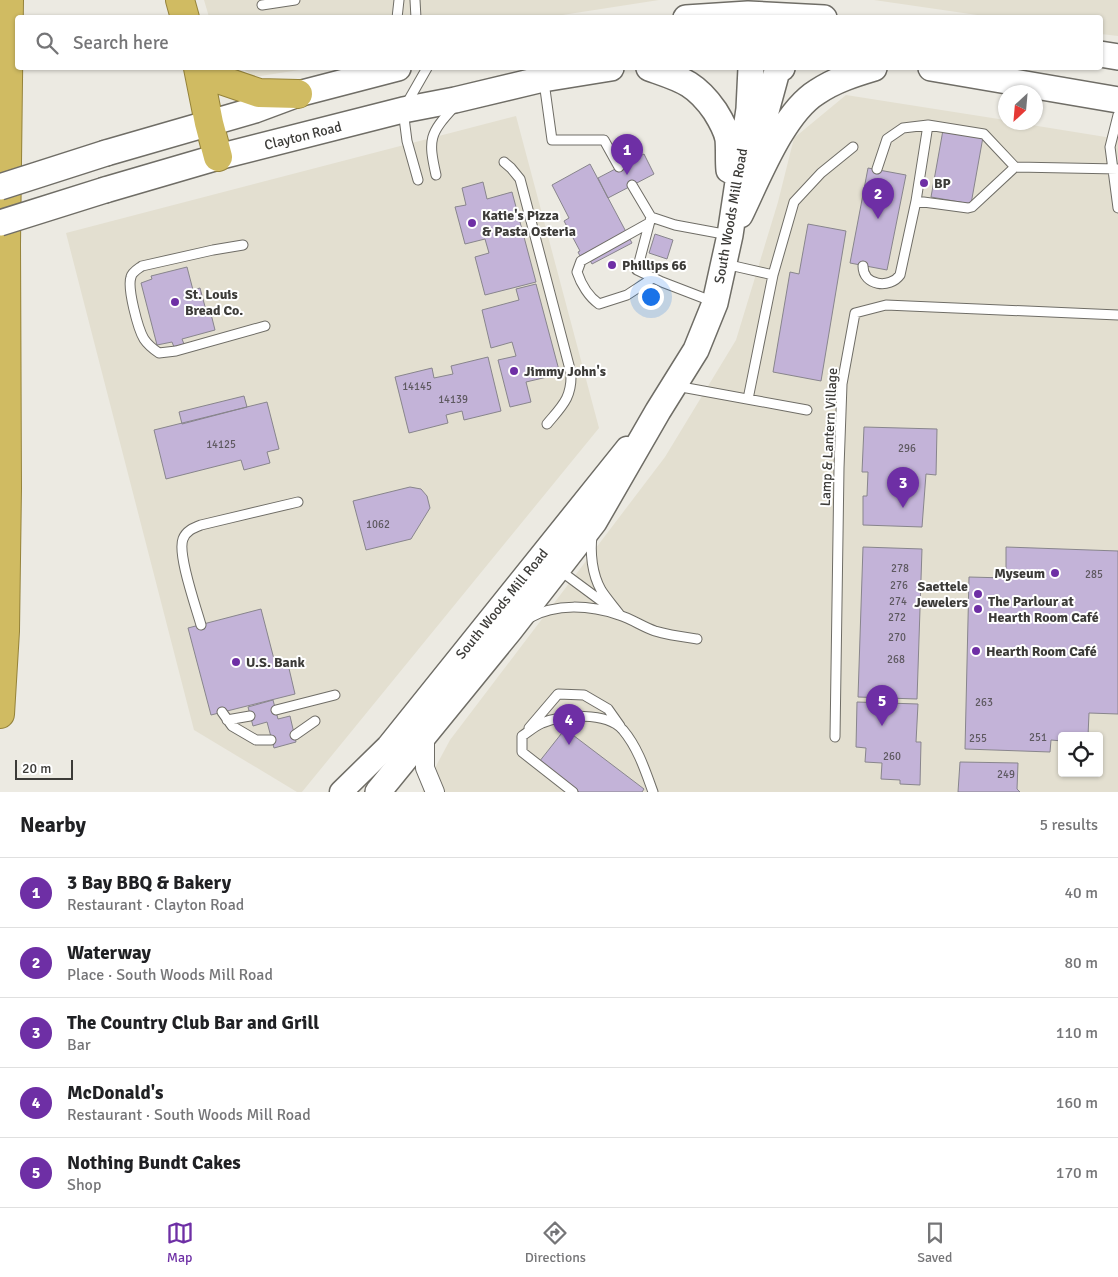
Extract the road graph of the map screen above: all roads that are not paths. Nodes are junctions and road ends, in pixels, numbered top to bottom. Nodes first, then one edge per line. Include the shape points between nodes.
1 (9, 0) edge
2 (27, 0) edge
3 (180, 0) edge
4 (295, 0) edge
5 (399, 0) edge
6 (415, 0) edge
7 (697, 0) edge
8 (262, 5) dead end
9 (747, 11) edge
10 (25, 15) edge
11 (184, 15) edge
12 (397, 15) edge
13 (416, 15) edge
14 (682, 15) edge
15 (712, 15) edge
16 (791, 15) edge
17 (1103, 54) edge
18 (1118, 57) edge
19 (21, 70) edge
20 (198, 70) edge
21 (210, 70) edge
22 (426, 70) edge
23 (599, 70) edge
24 (654, 70) edge
25 (751, 70) edge
26 (779, 70) edge
27 (868, 70) edge
28 (943, 70) edge
29 (372, 71) edge
30 (543, 79) junction
31 (298, 94) junction
32 (462, 98) junction
33 (1118, 100) edge
34 (403, 110) junction
35 (1118, 114) edge
36 (209, 123) junction
37 (928, 125) junction
38 (853, 147) dead end
39 (218, 157) junction
40 (504, 162) dead end
41 (1014, 166) junction
42 (619, 167) dead end
43 (877, 169) dead end
44 (1116, 169) edge
45 (739, 173) junction
46 (436, 175) dead end
47 (418, 180) dead end
48 (632, 185) dead end
49 (0, 187) edge
50 (916, 201) junction
51 (1118, 208) edge
52 (650, 220) junction
53 (3, 233) edge
54 (730, 235) junction
55 (243, 245) dead end
56 (724, 264) junction
57 (863, 266) dead end
58 (773, 275) junction
59 (653, 278) junction
60 (715, 303) junction
61 (1118, 315) edge
62 (265, 326) dead end
63 (674, 385) junction
64 (748, 399) junction
65 (807, 410) dead end
66 (658, 411) junction
67 (547, 424) dead end
68 (298, 502) dead end
69 (594, 522) junction
70 (549, 563) junction
71 (620, 615) junction
72 (201, 624) dead end
73 (510, 630) junction
74 (697, 639) dead end
75 (335, 695) dead end
76 (276, 710) dead end
77 (0, 714) edge
78 (250, 716) dead end
79 (315, 721) dead end
80 (622, 728) junction
81 (295, 735) dead end
82 (425, 735) junction
83 (522, 736) junction
84 (835, 738) dead end
85 (272, 740) dead end
86 (341, 792) edge
87 (378, 792) edge
88 (435, 792) edge
89 (573, 792) edge
90 (653, 792) edge

1 - 53 highway
2 - 10 highway
3 - 11 highway
4 - 8 lane
5 - 12 lane
6 - 13 lane
7 - 14 main road
9 - 15 main road
9 - 16 main road
17 - 18 main road
19 - 53 highway
20 - 36 highway
21 - 31 highway via 221,80 259,92
22 - 34 lane
23 - 30 main road, Clayton Road
24 - 54 main road via 698,89 720,118 728,138
25 - 45 main road, South Woods Mill Road via 749,109
26 - 45 main road via 762,126
27 - 54 main road via 840,79 800,105 783,129
28 - 33 main road
29 - 31 main road
30 - 32 main road, Clayton Road
30 - 42 lane via 552,140 604,140
31 - 36 main road
32 - 34 main road, Clayton Road
32 - 46 lane via 433,135 430,149
34 - 39 main road, Clayton Road
34 - 47 lane via 407,141
35 - 44 lane via 1110,147
36 - 39 highway
36 - 49 main road, bridge
37 - 41 lane via 984,134
37 - 43 lane via 903,128 887,139
37 - 50 lane
38 - 58 lane via 821,173 794,202
39 - 53 main road, Clayton Road, bridge via 105,190
40 - 67 lane via 520,179 571,373 572,388
41 - 44 lane
41 - 50 lane via 972,207
44 - 51 lane
45 - 54 main road, South Woods Mill Road
48 - 52 lane
50 - 57 lane via 900,275 896,280 886,284 873,282 866,276
52 - 54 lane
52 - 59 lane via 636,270
52 - 59 lane via 581,262 577,272 599,304 627,295
53 - 77 highway via 7,488
54 - 56 main road, South Woods Mill Road
55 - 62 lane via 138,269 131,277 130,288 139,324 144,339 159,353
56 - 58 lane
56 - 60 main road, South Woods Mill Road
58 - 64 lane
59 - 60 lane
60 - 63 main road, South Woods Mill Road via 696,350
61 - 84 lane, Lamp & Lantern Village via 886,304 855,313 842,384
63 - 64 lane
63 - 66 main road, South Woods Mill Road
64 - 65 lane
66 - 69 main road, South Woods Mill Road
66 - 70 street, South Woods Mill Road
68 - 72 lane via 201,524 190,530 183,539 181,552
69 - 70 main road, South Woods Mill Road
69 - 71 lane via 592,566 601,590
70 - 71 lane
70 - 73 main road, South Woods Mill Road
70 - 86 street, South Woods Mill Road via 388,746
71 - 73 lane via 593,608 567,607 542,611
71 - 74 lane via 655,631
73 - 82 main road, South Woods Mill Road
75 - 76 lane
78 - 85 lane via 224,716 232,726 256,740
79 - 81 lane
80 - 83 lane via 604,719 580,715 541,723
80 - 83 lane via 608,709 584,695 558,694
80 - 90 lane via 641,758
82 - 87 main road, South Woods Mill Road
82 - 88 street via 425,768
83 - 89 lane via 522,752

